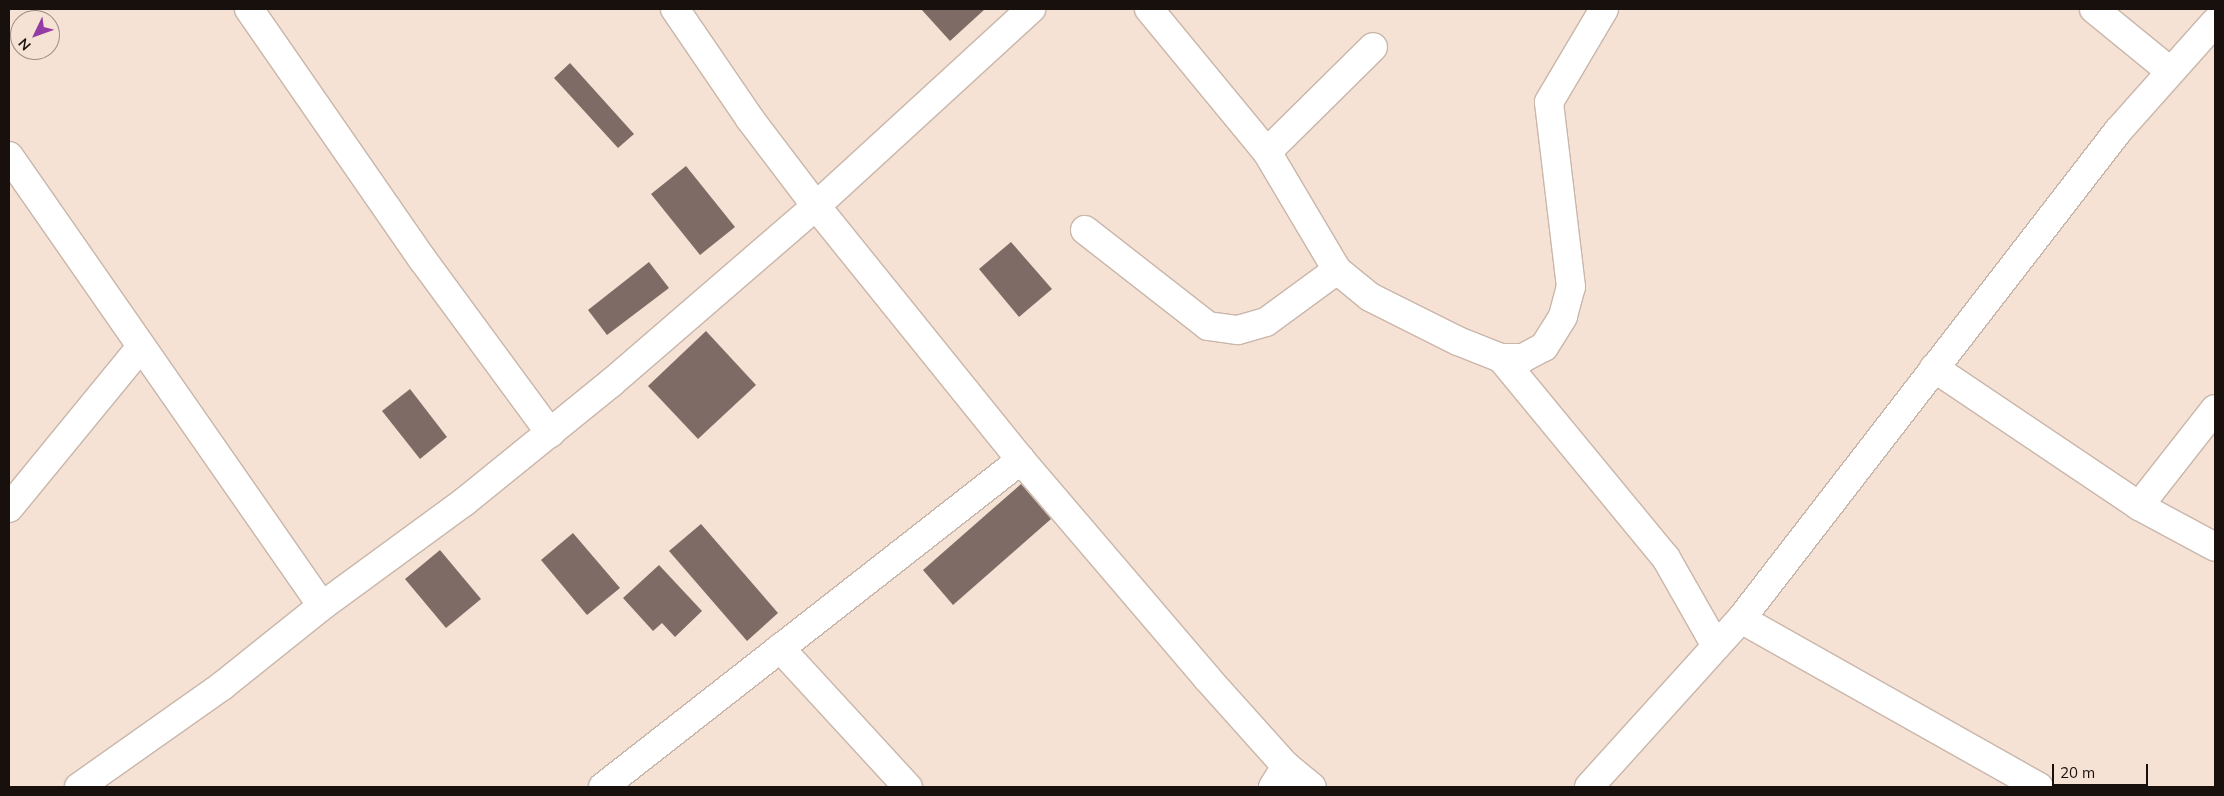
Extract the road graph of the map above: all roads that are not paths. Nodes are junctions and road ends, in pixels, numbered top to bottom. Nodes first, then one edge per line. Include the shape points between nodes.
1 (249, 9) edge
2 (675, 9) edge
3 (1031, 9) edge
4 (1149, 9) edge
5 (1604, 9) edge
6 (2094, 9) edge
7 (2215, 22) edge
8 (1373, 47) dead end
9 (2170, 71) junction
10 (1266, 152) junction
11 (9, 156) edge
12 (816, 206) junction
13 (1085, 230) dead end
14 (1337, 270) junction
15 (141, 347) junction
16 (1501, 358) junction
17 (1934, 368) junction
18 (2215, 409) edge
19 (550, 433) junction
20 (1021, 460) junction
21 (2139, 506) junction
22 (9, 508) edge
23 (2215, 547) edge
24 (322, 606) junction
25 (1740, 619) junction
26 (1716, 646) junction
27 (780, 648) junction
28 (1280, 777) edge
29 (79, 787) edge
30 (603, 787) edge
31 (908, 787) edge
32 (1312, 787) edge
33 (1589, 787) edge
34 (2039, 787) edge

1 - 19 street via 423,260
2 - 12 street via 750,119
3 - 12 street
4 - 10 street
5 - 16 street via 1549,102 1571,287 1563,316 1544,347 1523,358
6 - 9 street
7 - 9 street
8 - 10 street
9 - 17 street via 2118,131
10 - 14 street
11 - 15 street
12 - 19 street
12 - 20 street
13 - 14 street via 1208,326 1238,330 1266,322
14 - 16 street via 1370,297 1458,342
15 - 22 street
15 - 24 street
16 - 26 street via 1666,558
17 - 21 street
17 - 25 street
18 - 21 street
19 - 24 street via 464,502
20 - 27 street
20 - 28 street via 1207,678
21 - 23 street
24 - 29 street via 222,686
25 - 26 street
25 - 34 street
26 - 33 street
27 - 30 street
27 - 31 street
28 - 32 street

